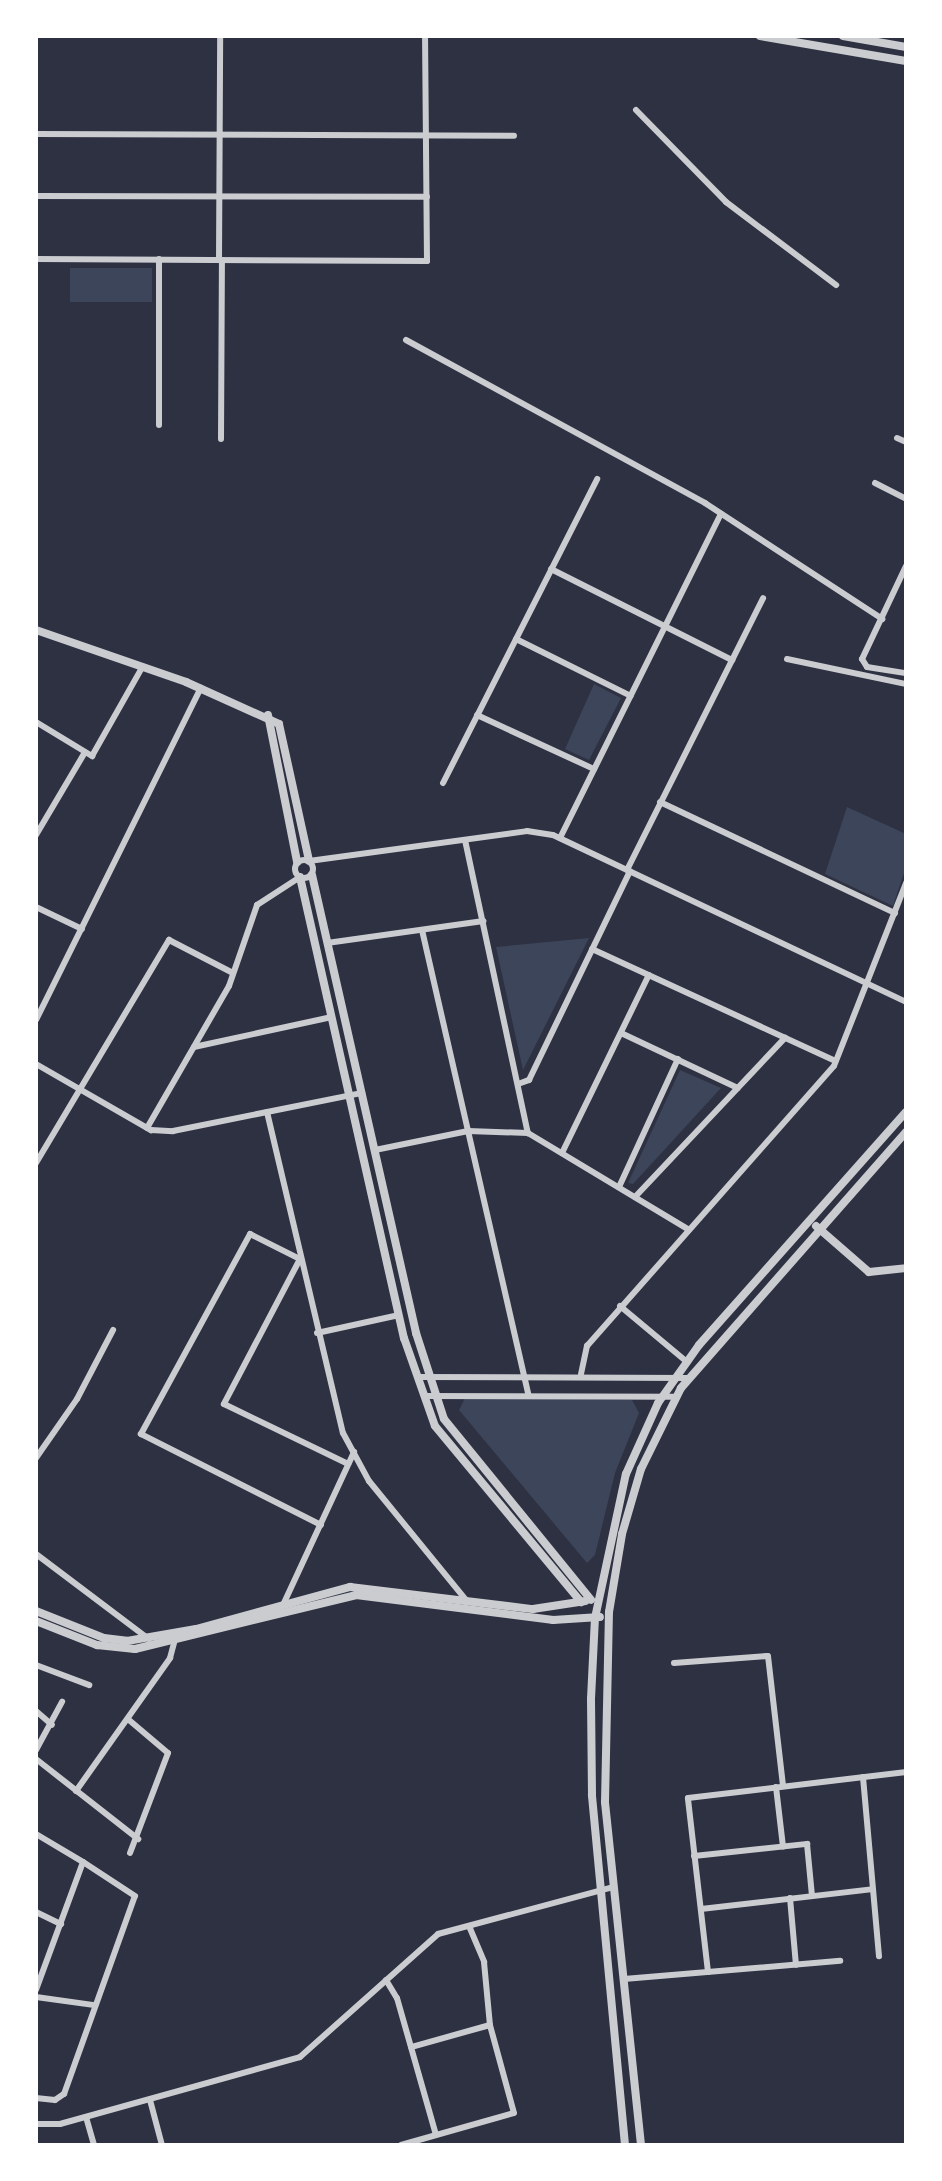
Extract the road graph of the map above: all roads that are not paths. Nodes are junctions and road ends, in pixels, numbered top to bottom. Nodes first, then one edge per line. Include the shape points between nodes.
1 (220, 36) edge
2 (425, 36) edge
3 (760, 36) edge
4 (843, 36) edge
5 (906, 47) edge
6 (906, 61) edge
7 (636, 110) dead end
8 (36, 134) edge
9 (219, 135) junction
10 (427, 136) junction
11 (514, 136) dead end
12 (36, 196) edge
13 (219, 197) junction
14 (427, 197) junction
15 (36, 259) edge
16 (159, 259) junction
17 (220, 260) junction
18 (836, 285) dead end
19 (406, 340) dead end
20 (159, 425) dead end
21 (897, 438) dead end
22 (221, 439) dead end
23 (906, 442) edge
24 (597, 479) dead end
25 (875, 483) dead end
26 (906, 499) edge
27 (721, 514) junction
28 (906, 566) edge
29 (551, 569) junction
30 (763, 598) dead end
31 (882, 619) junction
32 (665, 626) junction
33 (36, 630) edge
34 (516, 639) junction
35 (787, 659) dead end
36 (732, 660) junction
37 (143, 666) junction
38 (906, 673) edge
39 (906, 684) edge
40 (201, 688) junction
41 (631, 696) junction
42 (268, 715) junction
43 (477, 715) junction
44 (36, 722) edge
45 (85, 752) junction
46 (594, 769) junction
47 (443, 783) dead end
48 (660, 802) junction
49 (36, 835) edge
50 (560, 838) junction
51 (465, 840) junction
52 (309, 861) junction
53 (297, 862) junction
54 (628, 870) junction
55 (312, 875) junction
56 (300, 877) junction
57 (906, 883) edge
58 (36, 907) edge
59 (895, 913) junction
60 (483, 921) junction
61 (82, 929) junction
62 (422, 930) junction
63 (327, 943) junction
64 (592, 949) junction
65 (233, 973) junction
66 (649, 975) junction
67 (869, 984) junction
68 (906, 1002) edge
69 (332, 1017) junction
70 (36, 1020) edge
71 (621, 1033) junction
72 (785, 1038) junction
73 (194, 1047) junction
74 (678, 1059) junction
75 (836, 1061) junction
76 (36, 1064) edge
77 (518, 1084) junction
78 (738, 1088) junction
79 (79, 1089) junction
80 (362, 1093) junction
81 (350, 1096) junction
82 (267, 1112) junction
83 (906, 1112) edge
84 (147, 1128) junction
85 (468, 1131) junction
86 (906, 1132) edge
87 (528, 1133) junction
88 (375, 1150) junction
89 (562, 1153) junction
90 (36, 1163) edge
91 (619, 1187) junction
92 (635, 1197) junction
93 (811, 1222) junction
94 (688, 1229) junction
95 (819, 1229) junction
96 (300, 1259) junction
97 (906, 1268) edge
98 (620, 1306) junction
99 (399, 1315) junction
100 (113, 1330) dead end
101 (317, 1333) junction
102 (687, 1362) junction
103 (581, 1374) junction
104 (526, 1375) junction
105 (418, 1377) junction
106 (431, 1377) junction
107 (676, 1377) junction
108 (689, 1378) junction
109 (528, 1394) junction
110 (437, 1395) junction
111 (425, 1396) junction
112 (664, 1397) junction
113 (675, 1397) junction
114 (354, 1452) junction
115 (36, 1458) edge
116 (348, 1464) junction
117 (321, 1525) junction
118 (36, 1554) edge
119 (373, 1592) junction
120 (466, 1600) junction
121 (595, 1601) junction
122 (581, 1602) junction
123 (610, 1602) junction
124 (283, 1605) junction
125 (554, 1607) junction
126 (36, 1611) edge
127 (609, 1616) junction
128 (595, 1618) junction
129 (553, 1620) junction
130 (36, 1621) edge
131 (243, 1621) junction
132 (176, 1637) junction
133 (149, 1639) junction
134 (674, 1663) dead end
135 (36, 1665) edge
136 (89, 1685) dead end
137 (62, 1702) dead end
138 (36, 1711) edge
139 (129, 1720) junction
140 (52, 1725) junction
141 (36, 1750) edge
142 (36, 1759) edge
143 (906, 1772) edge
144 (863, 1777) junction
145 (780, 1787) junction
146 (76, 1791) junction
147 (36, 1834) edge
148 (138, 1839) junction
149 (783, 1847) junction
150 (130, 1853) dead end
151 (694, 1856) junction
152 (83, 1862) junction
153 (614, 1887) junction
154 (873, 1889) junction
155 (601, 1890) junction
156 (812, 1896) junction
157 (790, 1898) junction
158 (701, 1909) junction
159 (36, 1912) edge
160 (61, 1924) junction
161 (469, 1926) junction
162 (879, 1956) dead end
163 (840, 1961) dead end
164 (796, 1965) junction
165 (708, 1972) junction
166 (38, 1976) edge
167 (624, 1979) junction
168 (386, 1980) junction
169 (36, 1990) edge
170 (36, 1997) edge
171 (94, 2005) junction
172 (490, 2025) junction
173 (411, 2047) junction
174 (36, 2098) edge
175 (150, 2100) junction
176 (86, 2117) junction
177 (36, 2124) edge
178 (436, 2135) junction
179 (94, 2145) edge
180 (162, 2145) edge
181 (401, 2145) edge
182 (625, 2145) edge
183 (641, 2145) edge

1 - 9 street
2 - 10 street
3 - 6 street
4 - 5 street
7 - 18 street via 726,202
8 - 9 street
9 - 10 street
9 - 13 street
10 - 11 street
10 - 14 street
12 - 13 street
13 - 14 street
13 - 17 street
14 - 17 street via 427,261
15 - 16 street
16 - 17 street
16 - 20 street
17 - 22 street
19 - 27 street
21 - 23 street
24 - 29 street
25 - 26 street
27 - 31 street
27 - 32 street
28 - 31 street
29 - 32 street
29 - 34 street
30 - 36 street
31 - 38 street via 862,659 867,667
32 - 36 street
32 - 41 street
33 - 37 street
34 - 41 street
34 - 43 street
35 - 39 street
36 - 48 street
37 - 40 street
37 - 45 street via 92,756
40 - 42 street
40 - 61 street
41 - 46 street
42 - 52 street via 279,724
42 - 53 street
43 - 46 street
43 - 47 street
44 - 45 street
45 - 49 street
46 - 50 street
48 - 54 street
48 - 59 street
50 - 51 street via 527,831
50 - 54 street
51 - 52 street
51 - 60 street
52 - 53 street
52 - 55 street
53 - 56 street
54 - 64 street
54 - 67 street
55 - 56 street
55 - 63 street
56 - 65 street via 257,905
56 - 69 street
57 - 59 street
58 - 61 street
59 - 67 street
60 - 62 street
60 - 77 street
61 - 70 street
62 - 63 street
62 - 85 street
63 - 80 street
64 - 66 street
64 - 77 street via 529,1080
65 - 73 street
65 - 79 street via 169,940
66 - 71 street
66 - 72 street
67 - 68 street
67 - 75 street
69 - 73 street
69 - 81 street
71 - 74 street
71 - 89 street
72 - 75 street
72 - 78 street
73 - 84 street
74 - 78 street
74 - 91 street
75 - 94 street
76 - 79 street
77 - 87 street
78 - 92 street
79 - 84 street
79 - 90 street
80 - 81 street
80 - 88 street
81 - 82 street
81 - 99 street
82 - 84 street via 173,1131
82 - 96 street
83 - 93 street
85 - 87 street
85 - 88 street
85 - 104 street
86 - 95 street
87 - 89 street
88 - 106 street via 416,1333
89 - 91 street
91 - 92 street
92 - 94 street
93 - 95 street
93 - 102 street
94 - 98 street
95 - 97 street via 869,1272
95 - 108 street
96 - 101 street
96 - 116 street via 224,1404
96 - 117 street via 250,1234 141,1434
98 - 102 street
98 - 103 street via 587,1346
99 - 101 street
99 - 105 street
100 - 115 street via 77,1399
101 - 114 street via 332,1395
102 - 107 street
103 - 104 street
103 - 107 street
104 - 106 street
104 - 109 street
105 - 106 street
105 - 111 street
106 - 110 street
107 - 108 street
107 - 112 street
108 - 113 street
109 - 110 street
109 - 112 street
110 - 111 street
110 - 121 street via 444,1419
111 - 122 street via 435,1426
112 - 113 street
112 - 121 street via 626,1474
113 - 123 street via 641,1469
114 - 116 street
114 - 120 street via 369,1481
116 - 117 street
117 - 124 street
118 - 133 street
119 - 120 street
119 - 124 street via 350,1587
119 - 129 street
119 - 131 street
120 - 125 street
121 - 122 street
121 - 123 street
121 - 128 street
122 - 125 street
123 - 127 street
124 - 131 street
125 - 129 street
126 - 133 street via 104,1638
127 - 128 street
127 - 153 street via 605,1802
128 - 129 street
128 - 155 street via 592,1795
130 - 132 street via 118,1649
131 - 132 street
132 - 133 street
132 - 139 street
134 - 145 street via 768,1656
135 - 136 street
137 - 140 street
138 - 140 street
139 - 146 street
139 - 148 street via 168,1753
140 - 141 street
142 - 146 street
143 - 144 street
144 - 145 street
144 - 154 street
145 - 149 street
145 - 151 street via 688,1798
146 - 148 street
147 - 152 street
148 - 150 street
149 - 151 street
149 - 156 street via 807,1844
151 - 158 street
152 - 160 street
152 - 171 street via 135,1896
153 - 155 street
153 - 167 street
154 - 156 street
154 - 162 street
155 - 161 street
155 - 182 street
156 - 157 street
157 - 158 street
157 - 164 street
158 - 165 street
159 - 160 street
160 - 166 street
161 - 168 street via 438,1934
161 - 172 street via 484,1962
163 - 164 street
164 - 165 street
165 - 167 street
166 - 169 street
167 - 183 street
168 - 173 street via 397,1998
168 - 175 street via 300,2057
170 - 171 street
171 - 174 street via 64,2094 55,2100
172 - 173 street
172 - 178 street via 514,2113
173 - 178 street
175 - 176 street
175 - 180 street
176 - 177 street
176 - 179 street
178 - 181 street

